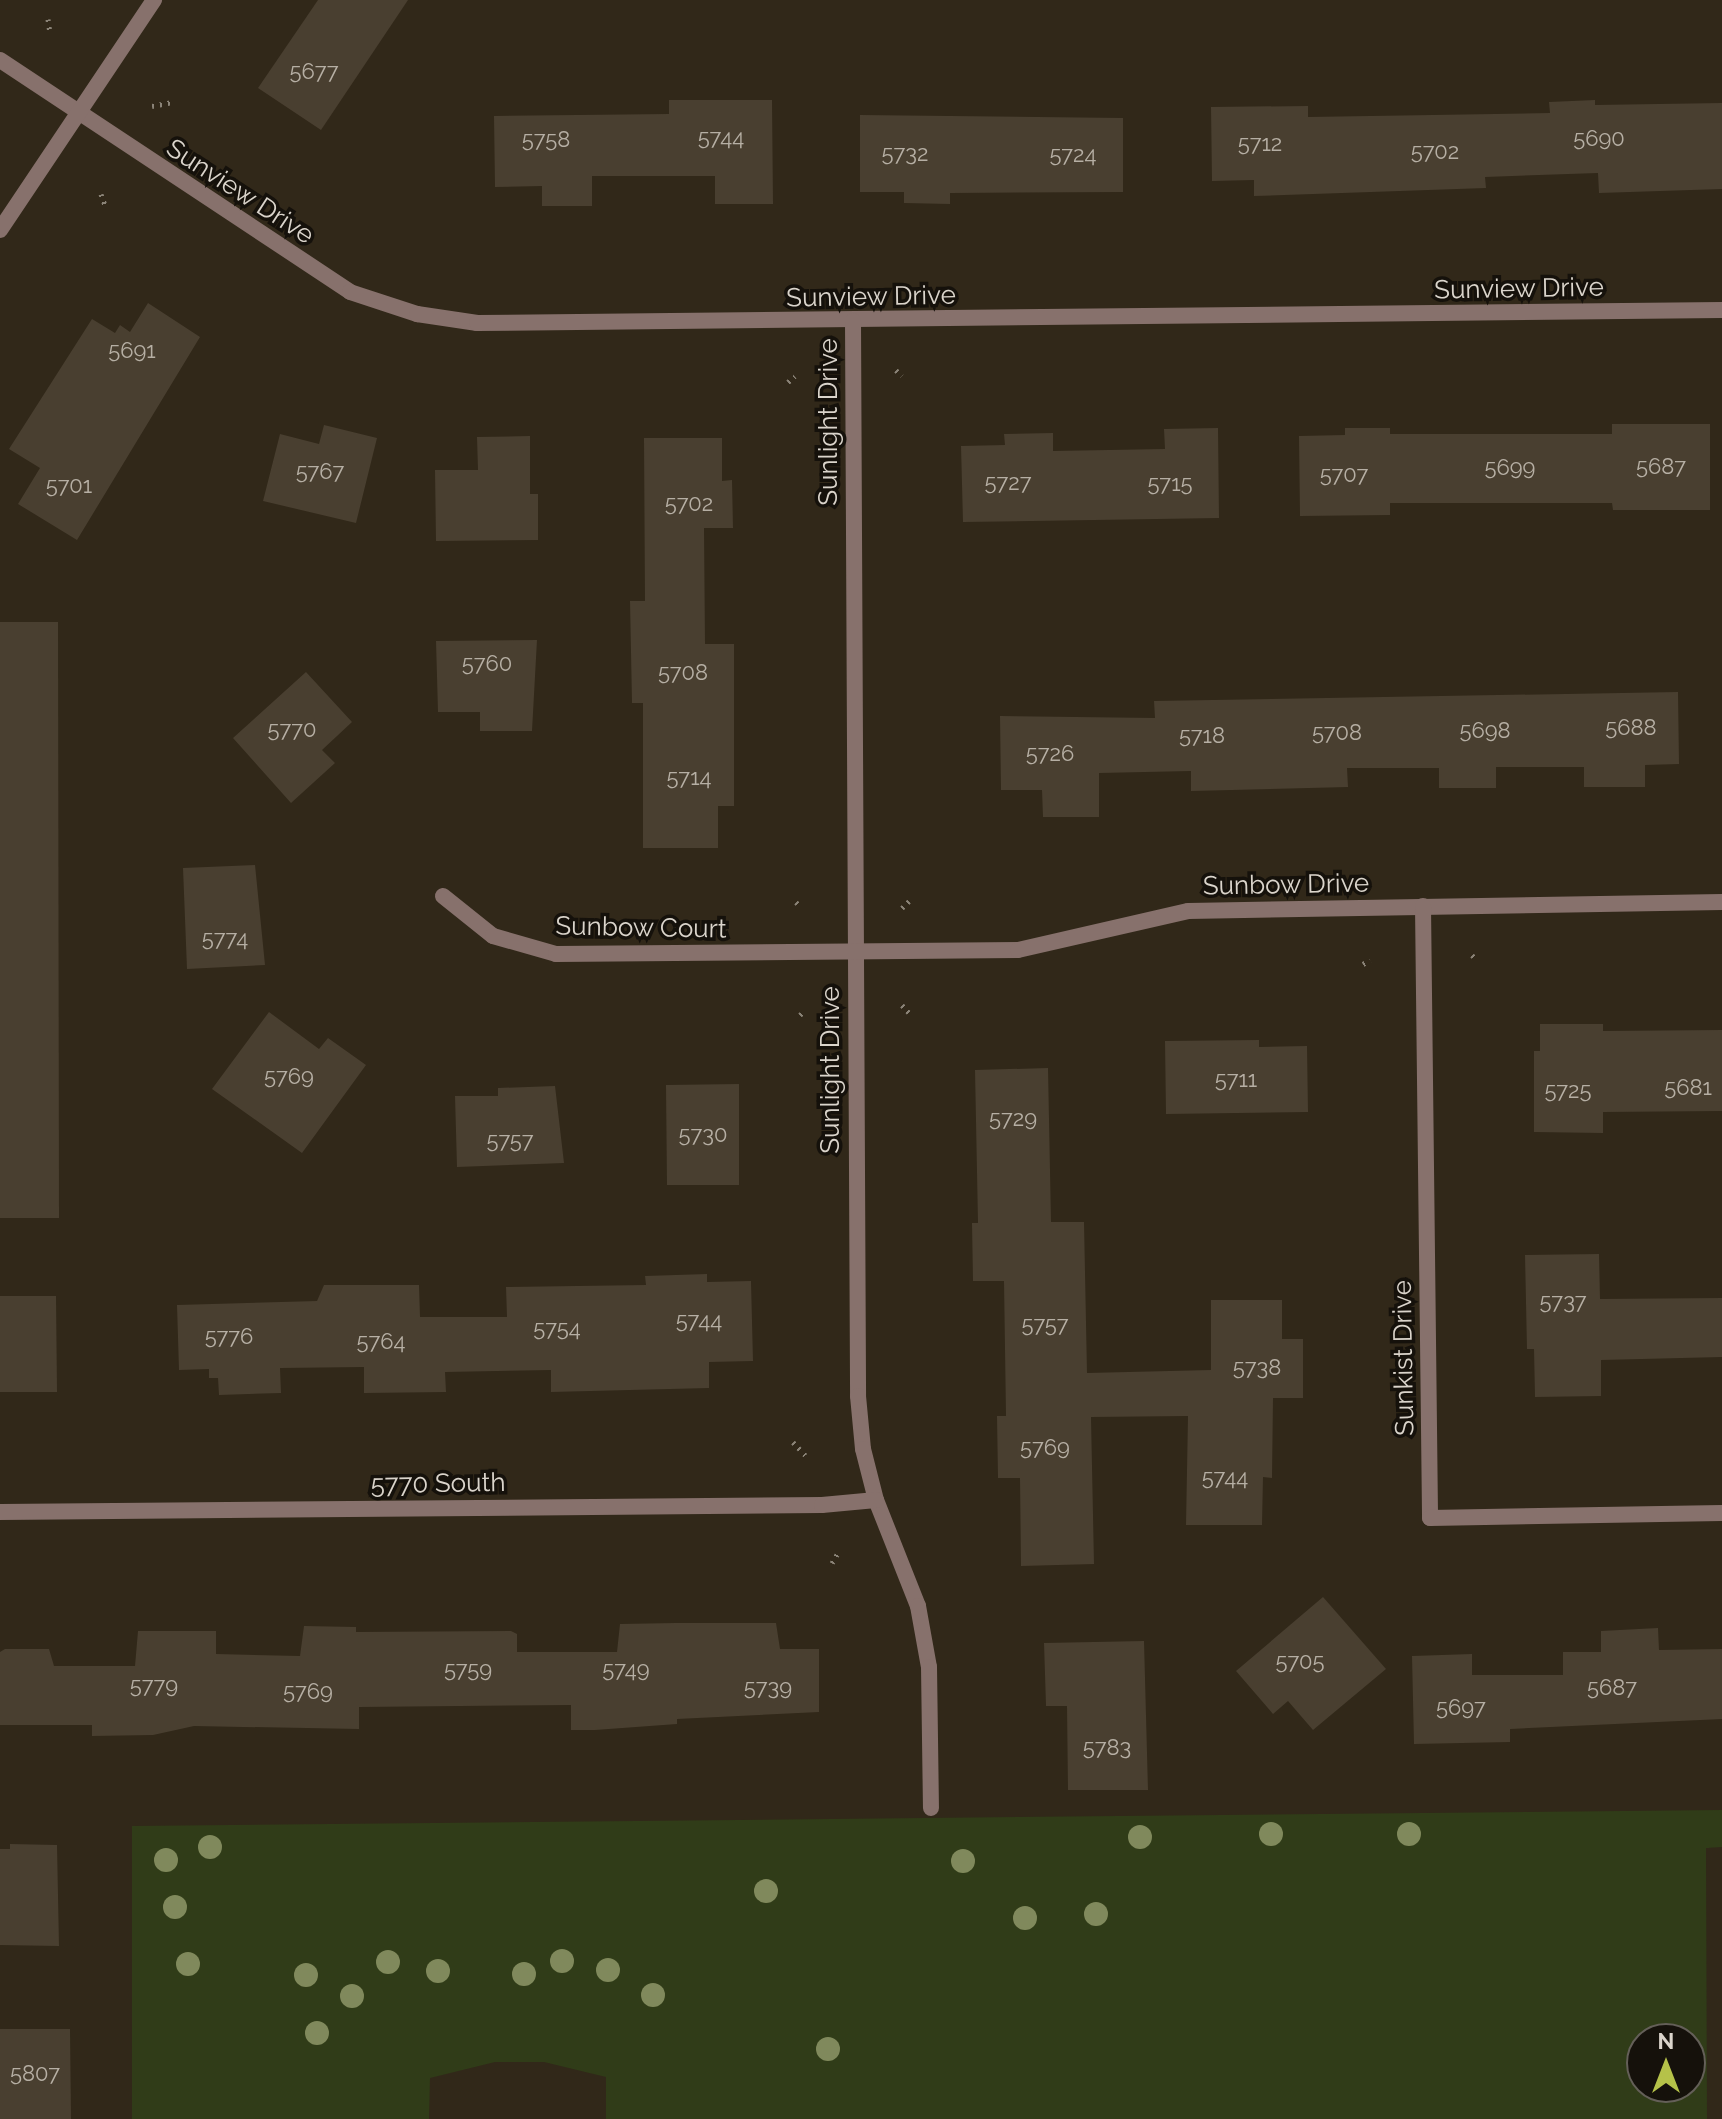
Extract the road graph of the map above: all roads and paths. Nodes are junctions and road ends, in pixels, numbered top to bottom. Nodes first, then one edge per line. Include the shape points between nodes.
1 (154, 0) edge
2 (48, 19) dead end
3 (50, 33) dead end
4 (0, 60) edge
5 (173, 102) dead end
6 (152, 106) dead end
7 (77, 115) junction
8 (101, 194) dead end
9 (106, 208) dead end
10 (0, 230) edge
11 (1722, 310) edge
12 (853, 321) junction
13 (896, 370) dead end
14 (795, 376) dead end
15 (902, 376) dead end
16 (788, 382) dead end
17 (443, 896) dead end
18 (909, 901) dead end
19 (1722, 902) edge
20 (1423, 906) junction
21 (902, 908) dead end
22 (854, 952) junction
23 (1370, 960) dead end
24 (1363, 964) dead end
25 (902, 1005) dead end
26 (910, 1014) dead end
27 (793, 1442) dead end
28 (805, 1455) dead end
29 (876, 1500) junction
30 (0, 1512) edge
31 (1722, 1513) edge
32 (839, 1551) dead end
33 (832, 1563) dead end
34 (931, 1808) dead end

1 - 7 street
2 - 3 path
4 - 7 street, Sunview Drive
5 - 6 path
7 - 10 street
7 - 12 street, Sunview Drive via 350,292 417,314 477,323
8 - 9 path
11 - 12 street, Sunview Drive
12 - 22 street, Sunlight Drive
13 - 15 path
14 - 16 path
17 - 22 street, Sunbow Court via 493,936 556,954
18 - 21 path
19 - 20 street, Sunbow Drive
20 - 22 street, Sunbow Drive via 1188,911 1018,950
20 - 31 street, Sunkist Drive via 1430,1518
22 - 29 street, Sunlight Drive via 858,1396 863,1449
23 - 24 path
25 - 26 path
27 - 28 path
29 - 30 street, 5770 South via 822,1505
29 - 34 street, Sunlight Drive via 918,1606 929,1667
32 - 33 path

